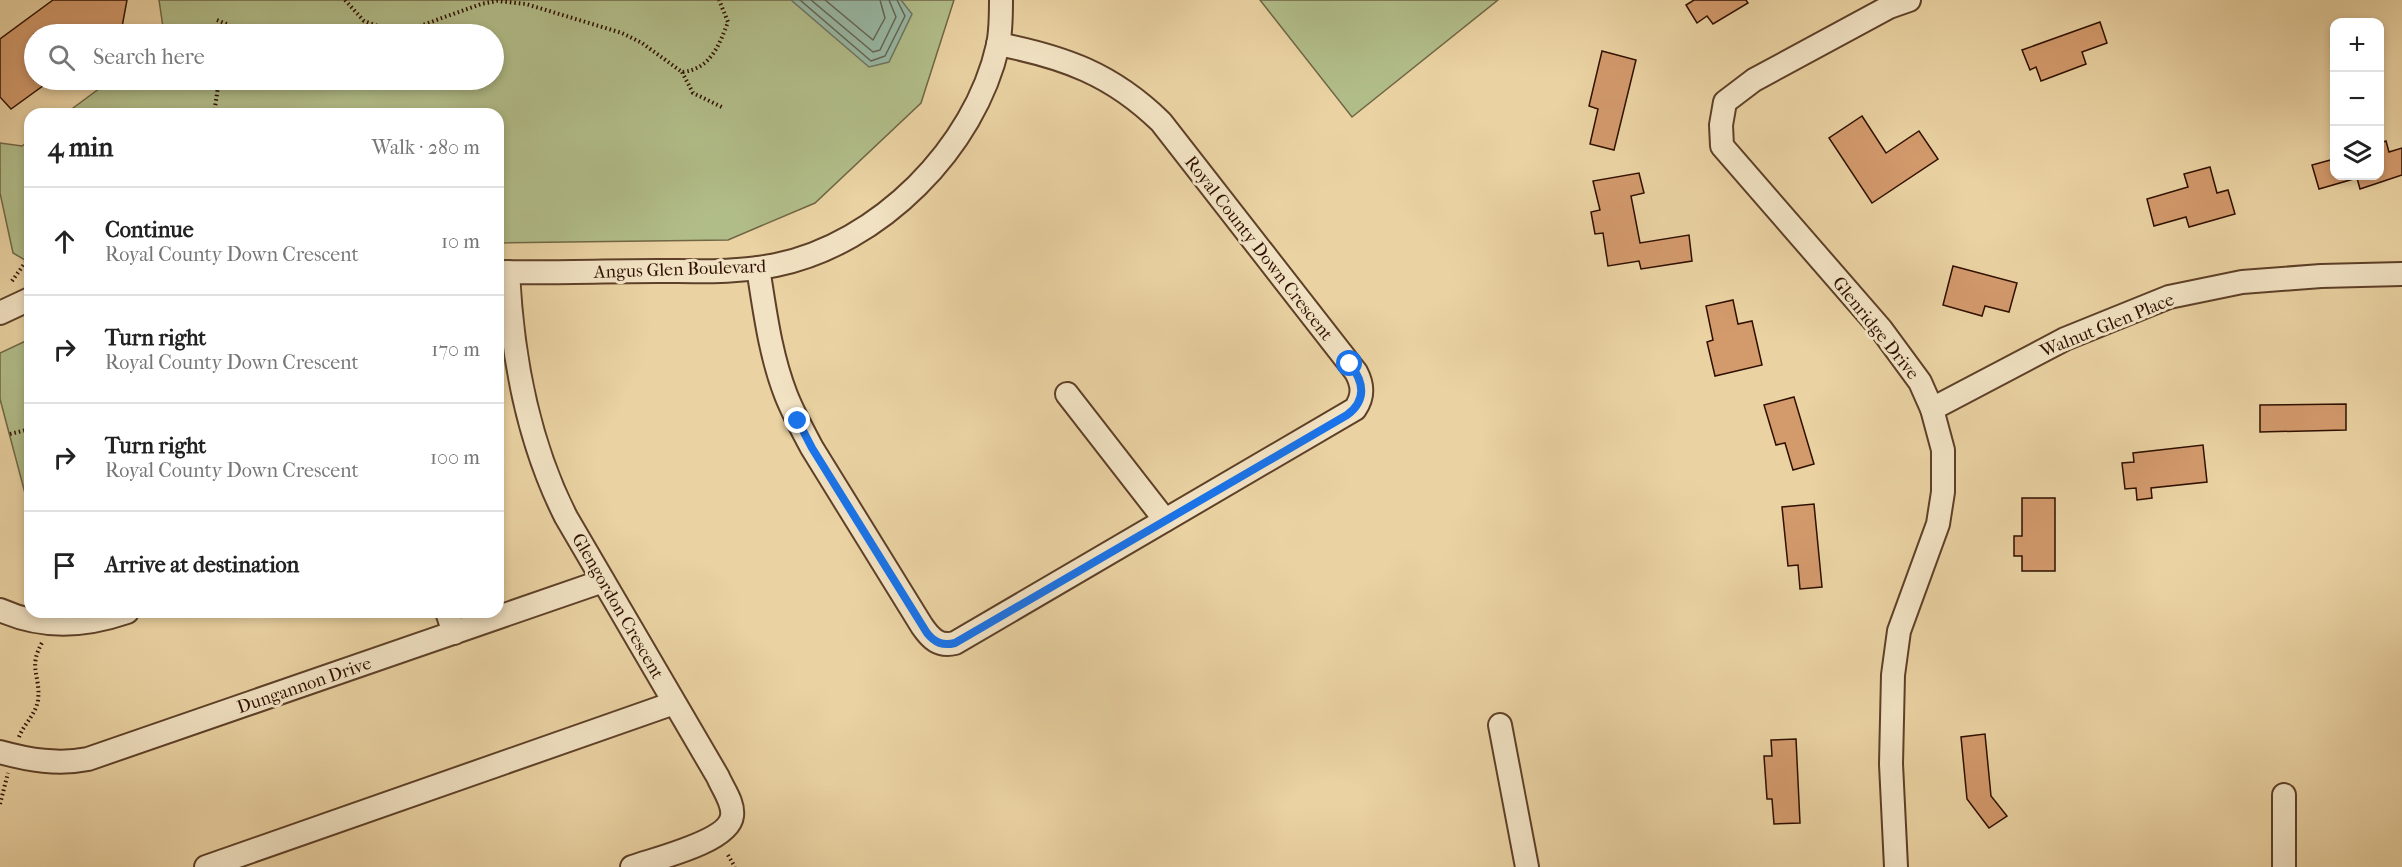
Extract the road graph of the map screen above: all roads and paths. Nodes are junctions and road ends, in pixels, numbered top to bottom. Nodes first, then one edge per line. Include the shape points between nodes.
1 (345, 0) edge
2 (719, 0) edge
3 (1001, 0) edge
4 (1909, 0) edge
5 (217, 20) dead end
6 (227, 24) edge
7 (372, 24) edge
8 (425, 24) edge
9 (998, 44) junction
10 (682, 72) junction
11 (218, 90) edge
12 (215, 108) edge
13 (724, 108) dead end
14 (24, 264) edge
15 (758, 268) junction
16 (504, 272) edge
17 (2402, 274) edge
18 (504, 278) edge
19 (12, 281) dead end
20 (24, 301) edge
21 (0, 311) edge
22 (1067, 394) dead end
23 (1932, 409) junction
24 (24, 430) edge
25 (9, 434) dead end
26 (1165, 520) junction
27 (603, 580) junction
28 (504, 608) edge
29 (0, 610) edge
30 (24, 618) edge
31 (25, 618) edge
32 (107, 618) edge
33 (468, 618) edge
34 (450, 623) edge
35 (49, 633) dead end
36 (674, 703) junction
37 (1500, 725) dead end
38 (9, 754) edge
39 (2284, 795) dead end
40 (0, 804) edge
41 (728, 855) dead end
42 (206, 867) edge
43 (632, 867) edge
44 (735, 867) edge
45 (1527, 867) edge
46 (1896, 867) edge
47 (2284, 867) edge

1 - 7 path via 364,21
2 - 10 path via 728,22 714,55
3 - 9 street, Angus Glen Boulevard
4 - 23 street, Glenridge Drive via 1822,42 1754,80 1725,102 1722,146 1881,330 1920,382
5 - 6 path
8 - 10 path via 481,4 526,4 622,33
9 - 15 street, Angus Glen Boulevard via 971,116 921,181 841,243 796,260
9 - 26 street, Royal County Down Crescent via 1076,64 1141,102 1179,144 1360,381 1360,402 1347,415
10 - 13 path via 693,93
11 - 12 path
14 - 19 path
15 - 16 street, Angus Glen Boulevard
15 - 26 street, Royal County Down Crescent via 773,353 798,421 922,626 937,642 955,643
17 - 23 street, Walnut Glen Place via 2242,282 2169,297 2065,339
18 - 27 street, Glengordon Crescent via 540,458 566,517
20 - 21 street
22 - 26 street
23 - 46 street, Glenridge Drive via 1943,450 1943,492 1938,524 1899,631 1893,675 1890,764
24 - 25 path
27 - 28 street, Dungannon Drive
27 - 36 street, Glengordon Crescent
29 - 30 street
31 - 32 street via 65,625
33 - 34 street, Dungannon Drive
34 - 38 street, Dungannon Drive via 88,759 43,761
35 - 38 path via 36,652 36,708
36 - 42 street
36 - 43 street, Glengordon Crescent via 718,777 732,817 724,831 711,839
37 - 45 street
38 - 40 path
39 - 47 street
41 - 44 path

